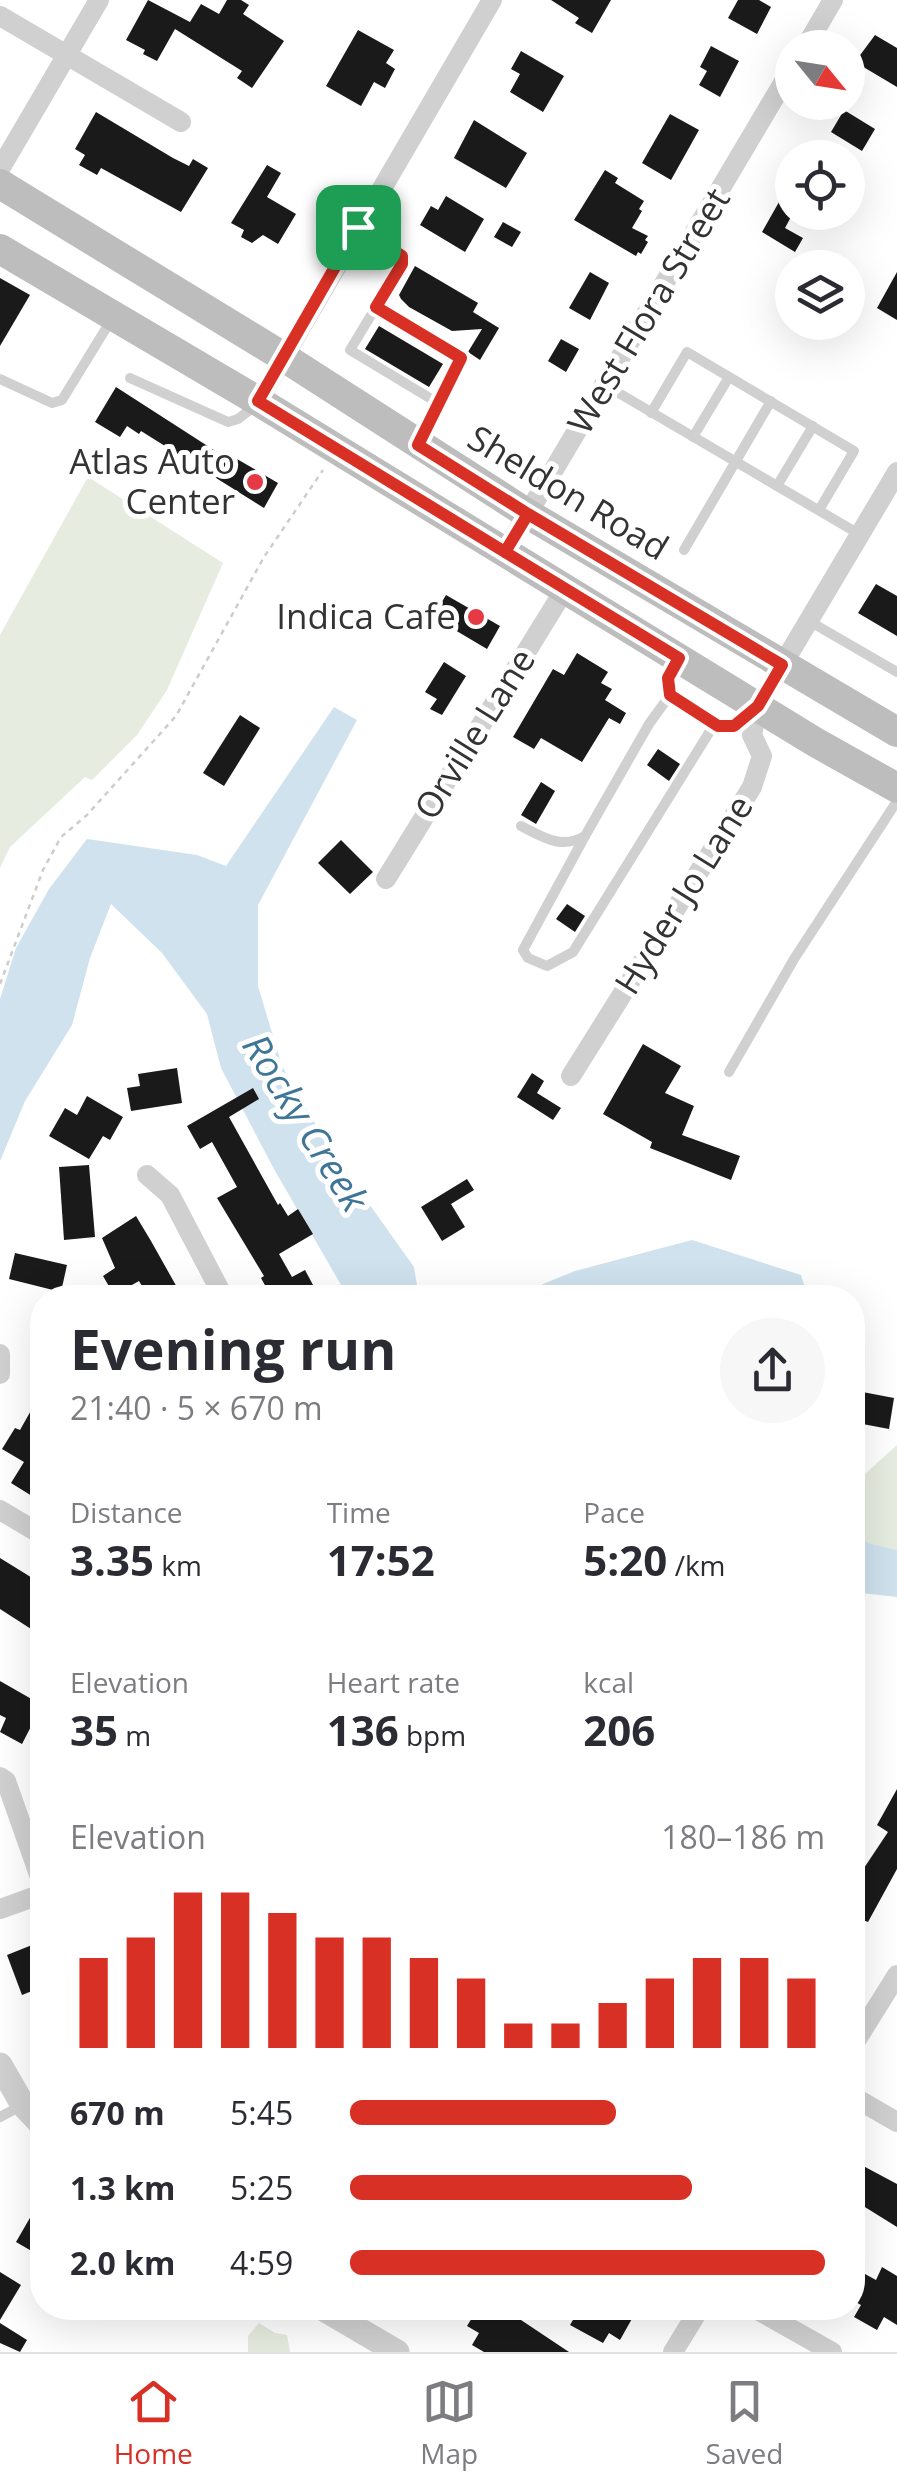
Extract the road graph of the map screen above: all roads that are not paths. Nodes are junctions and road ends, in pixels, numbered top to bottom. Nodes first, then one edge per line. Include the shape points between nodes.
1 (99, 0) edge
2 (492, 0) edge
3 (833, 0) edge
4 (0, 16) edge
5 (816, 30) edge
6 (66, 55) junction
7 (775, 97) edge
8 (181, 122) dead end
9 (0, 168) edge
10 (0, 184) edge
11 (358, 227) junction
12 (0, 249) edge
13 (376, 307) junction
14 (114, 316) junction
15 (282, 356) junction
16 (729, 377) junction
17 (130, 378) dead end
18 (0, 379) edge
19 (604, 386) junction
20 (258, 401) junction
21 (771, 402) junction
22 (438, 403) junction
23 (652, 413) junction
24 (813, 426) junction
25 (693, 437) junction
26 (418, 445) junction
27 (736, 462) junction
28 (897, 472) edge
29 (777, 486) junction
30 (819, 510) junction
31 (528, 514) junction
32 (860, 534) junction
33 (684, 550) dead end
34 (505, 552) junction
35 (565, 589) junction
36 (809, 620) junction
37 (679, 658) junction
38 (782, 665) junction
39 (897, 672) edge
40 (670, 695) junction
41 (758, 706) junction
42 (715, 723) junction
43 (897, 732) edge
44 (897, 788) edge
45 (897, 801) edge
46 (521, 826) dead end
47 (585, 836) junction
48 (386, 879) dead end
49 (729, 1072) dead end
50 (572, 1076) dead end
51 (147, 1175) dead end
52 (217, 1285) edge
53 (0, 1354) edge
54 (0, 1374) edge
55 (0, 1510) edge
56 (30, 1528) edge
57 (0, 1777) edge
58 (30, 1849) edge
59 (30, 1898) edge
60 (0, 1909) edge
61 (897, 1975) edge
62 (865, 2027) edge
63 (0, 2065) edge
64 (23, 2104) junction
65 (865, 2104) edge
66 (30, 2112) edge
67 (0, 2117) edge
68 (897, 2122) edge
69 (342, 2320) edge
70 (692, 2320) edge
71 (775, 2320) edge
72 (397, 2352) edge
73 (672, 2352) edge
74 (832, 2352) edge

1 - 6 street
2 - 11 street
3 - 5 street
4 - 6 street
6 - 8 street
6 - 9 street
7 - 19 street, West Flora Street
10 - 15 main road, Sheldon Road
11 - 13 lane via 402,256
11 - 15 street
12 - 14 main road
13 - 22 lane via 461,358
13 - 22 lane via 350,350
14 - 18 lane via 62,400 52,403
14 - 20 main road
15 - 20 street
15 - 26 main road, Sheldon Road
16 - 21 lane
16 - 23 lane via 687,352
16 - 25 lane
17 - 20 lane via 228,422
19 - 23 lane
19 - 31 street, West Flora Street
20 - 34 main road
21 - 24 lane
21 - 27 lane
22 - 26 lane
23 - 25 lane
24 - 29 lane
24 - 30 lane via 854,450
25 - 27 lane
26 - 31 main road, Sheldon Road
27 - 29 lane
27 - 33 lane
28 - 32 street
29 - 30 lane
30 - 32 lane
31 - 34 street, West Flora Street
31 - 38 main road, Sheldon Road
32 - 36 street
34 - 35 main road
35 - 37 main road
35 - 48 street, Orville Lane
36 - 38 street
36 - 39 lane
37 - 40 lane via 668,678
37 - 41 main road
38 - 41 street
38 - 43 main road, Sheldon Road
40 - 42 lane
40 - 47 lane
41 - 42 lane via 734,726
41 - 44 main road
41 - 50 street, Hyder Jo Lane via 752,735 762,756 752,788
42 - 47 lane via 573,952 547,966 523,950
45 - 49 lane
46 - 47 lane via 553,842
51 - 52 street via 170,1195
53 - 54 street
55 - 56 street
57 - 58 street
59 - 60 street
61 - 62 street
63 - 64 street
64 - 66 street
64 - 67 lane
65 - 68 street
69 - 72 street
70 - 73 street
71 - 74 street

